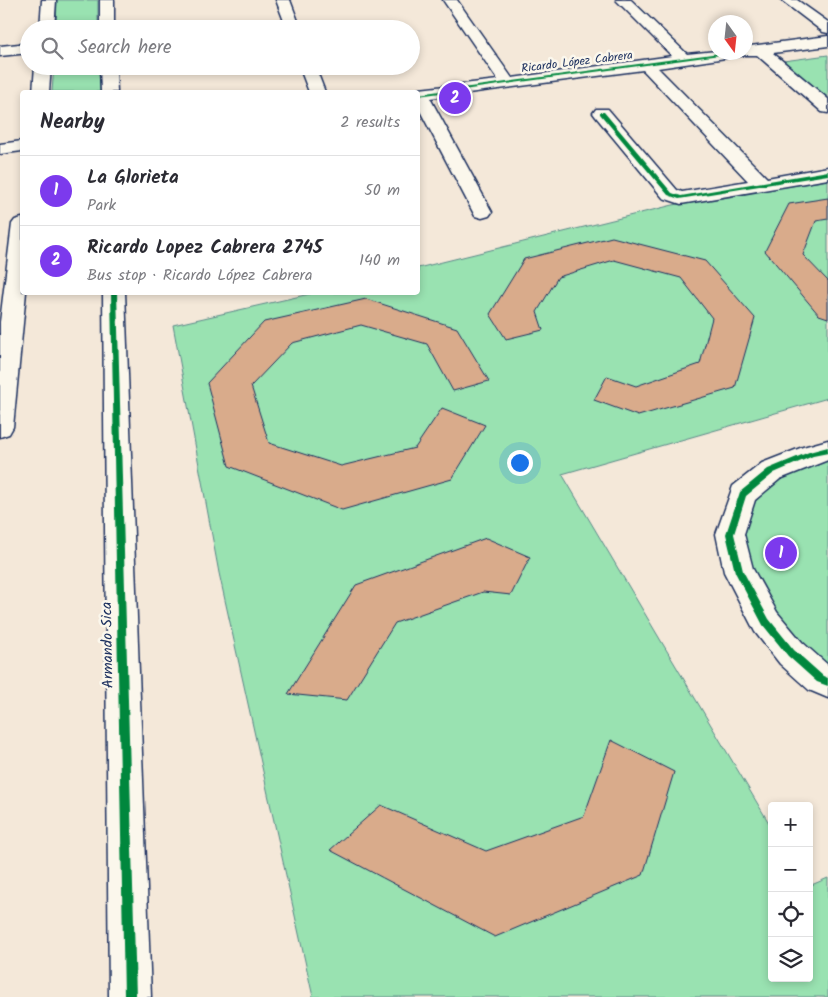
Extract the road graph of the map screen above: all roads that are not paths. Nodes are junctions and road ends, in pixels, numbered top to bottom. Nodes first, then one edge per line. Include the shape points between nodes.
1 (49, 0) edge
2 (107, 0) edge
3 (283, 0) edge
4 (450, 0) edge
5 (623, 0) edge
6 (788, 0) edge
7 (48, 20) edge
8 (107, 20) edge
9 (291, 20) edge
10 (828, 29) edge
11 (828, 41) edge
12 (20, 49) edge
13 (753, 51) edge
14 (0, 52) edge
15 (708, 57) edge
16 (684, 60) junction
17 (647, 65) junction
18 (42, 75) edge
19 (108, 75) edge
20 (311, 75) edge
21 (508, 83) junction
22 (41, 90) edge
23 (109, 90) edge
24 (316, 90) edge
25 (420, 94) edge
26 (420, 98) edge
27 (828, 108) edge
28 (602, 113) dead end
29 (20, 146) edge
30 (0, 149) edge
31 (828, 173) edge
32 (762, 184) junction
33 (482, 212) dead end
34 (20, 242) edge
35 (114, 295) edge
36 (0, 427) edge
37 (828, 450) edge
38 (828, 682) edge
39 (130, 997) edge

1 - 7 street
2 - 8 street
3 - 9 street
4 - 21 street
5 - 16 street
6 - 10 street
11 - 13 street
12 - 14 street
13 - 27 street
15 - 16 street, Ricardo López Cabrera
16 - 17 street, Ricardo López Cabrera
17 - 21 street, Ricardo López Cabrera
17 - 32 street
18 - 22 street
19 - 23 street
20 - 24 street
21 - 25 street, Ricardo López Cabrera
26 - 33 street
28 - 32 street via 670,194 681,198
29 - 30 street
31 - 32 street
34 - 36 street
35 - 39 street, Armando Sica
37 - 38 street via 771,471 743,494 730,534 739,572 766,622 790,653

